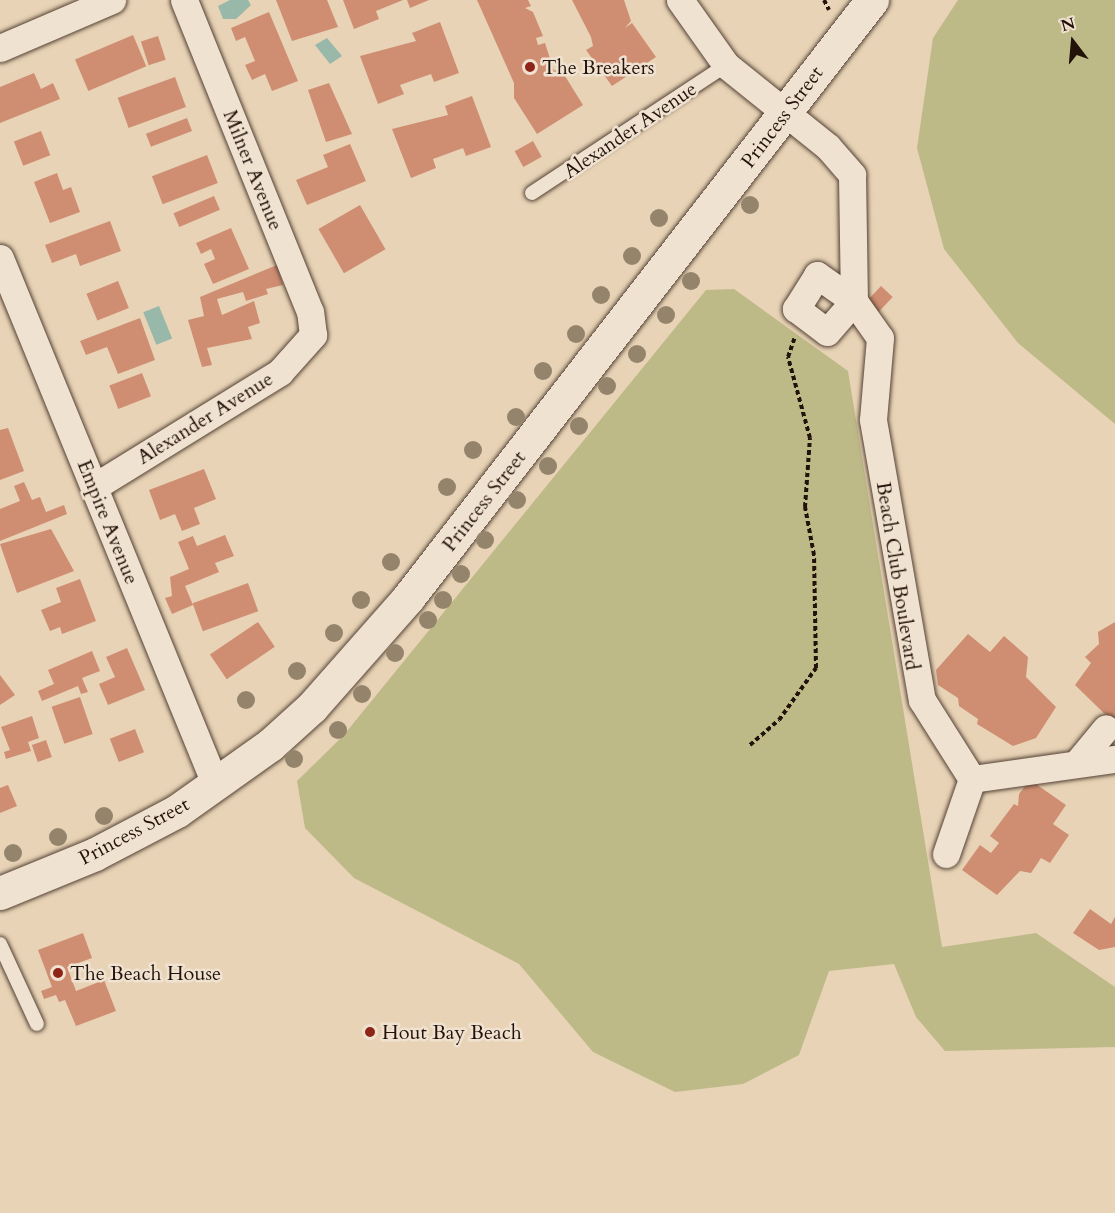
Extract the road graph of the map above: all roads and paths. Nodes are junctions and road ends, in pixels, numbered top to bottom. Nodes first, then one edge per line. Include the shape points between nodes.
1 (112, 0) edge
2 (184, 0) edge
3 (680, 0) edge
4 (824, 0) edge
5 (872, 0) edge
6 (830, 10) dead end
7 (0, 48) edge
8 (726, 65) junction
9 (785, 115) junction
10 (532, 193) dead end
11 (851, 222) junction
12 (0, 258) edge
13 (817, 275) junction
14 (854, 301) junction
15 (800, 316) junction
16 (310, 342) joint
17 (94, 487) junction
18 (1106, 728) dead end
19 (750, 745) dead end
20 (1115, 759) edge
21 (1077, 763) junction
22 (972, 780) junction
23 (216, 786) junction
24 (946, 854) dead end
25 (0, 893) edge
26 (0, 944) edge
27 (37, 1024) dead end

1 - 7 street
2 - 16 street, Milner Avenue via 310,312
3 - 8 street
4 - 6 path
5 - 9 street, Princess Street
8 - 9 street
8 - 10 lane, Alexander Avenue
9 - 11 street via 828,147 852,175
9 - 23 street, Princess Street via 370,645 279,738
11 - 13 street
11 - 14 street
12 - 17 street, Empire Avenue
13 - 14 street
13 - 15 street via 797,305
14 - 15 street via 827,332
14 - 22 street, Beach Club Boulevard via 880,338 873,420 914,679
15 - 19 path via 788,357 810,438 805,507 814,555 816,668 779,720
16 - 17 street, Alexander Avenue via 280,372
17 - 23 street, Empire Avenue
18 - 21 street
20 - 21 street
21 - 22 street
22 - 24 street
23 - 25 street, Princess Street via 133,835
26 - 27 lane

